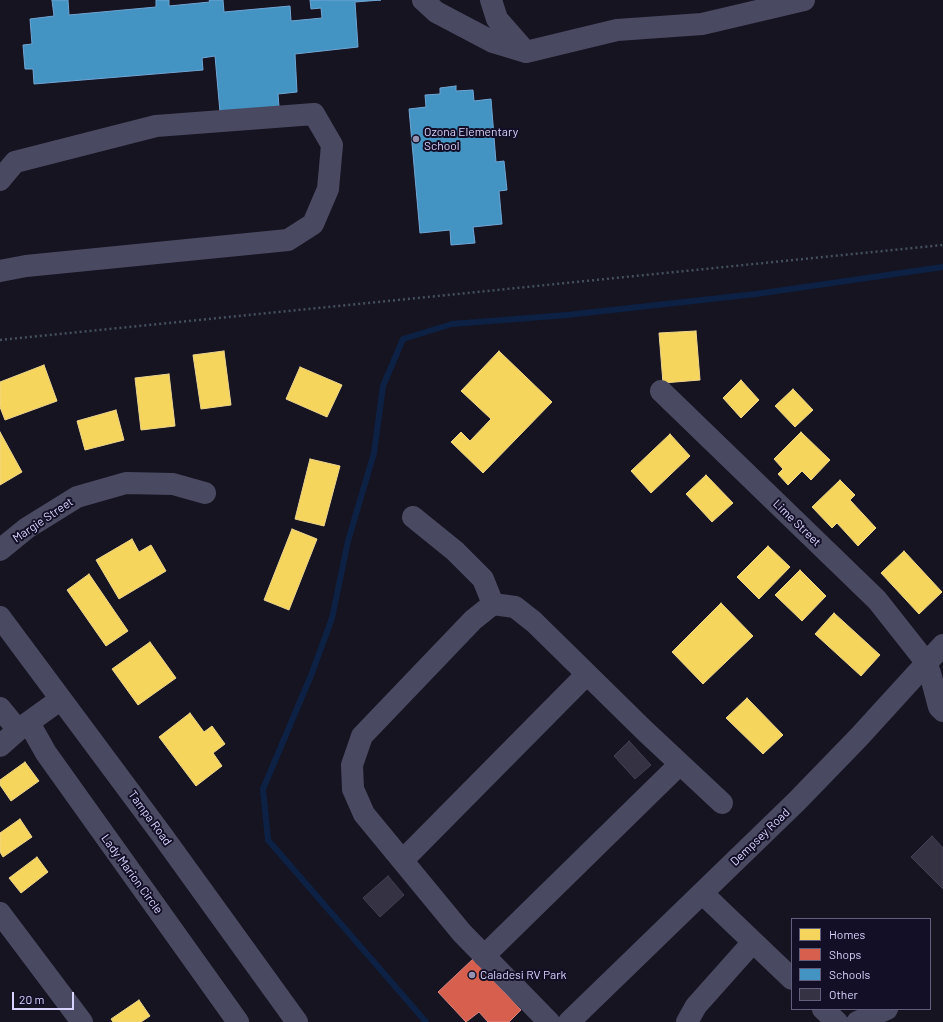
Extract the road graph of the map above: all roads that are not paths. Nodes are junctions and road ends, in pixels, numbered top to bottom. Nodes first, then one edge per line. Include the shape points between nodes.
1 (423, 0) edge
2 (491, 0) edge
3 (804, 0) edge
4 (526, 52) junction
5 (0, 180) edge
6 (0, 271) edge
7 (661, 391) dead end
8 (205, 493) dead end
9 (413, 517) dead end
10 (0, 550) edge
11 (493, 604) junction
12 (0, 617) edge
13 (943, 645) edge
14 (926, 662) junction
15 (587, 674) junction
16 (61, 699) junction
17 (0, 708) edge
18 (943, 711) edge
19 (23, 727) junction
20 (0, 746) edge
21 (680, 764) junction
22 (722, 803) dead end
23 (403, 860) junction
24 (702, 893) junction
25 (0, 913) edge
26 (753, 942) junction
27 (484, 956) junction
28 (791, 978) edge
29 (824, 1010) edge
30 (885, 1010) edge
31 (82, 1022) edge
32 (238, 1022) edge
33 (297, 1022) edge
34 (549, 1022) edge
35 (569, 1022) edge
36 (687, 1022) edge
37 (837, 1022) edge
38 (857, 1022) edge

1 - 4 street via 436,12 493,42
2 - 4 street via 497,19
3 - 4 street via 702,24 617,30
5 - 6 street via 15,162 156,126 314,114 332,145 328,189 313,224 288,240 26,266
7 - 14 street, Lime Street via 877,600
8 - 10 street, Margie Street via 173,484 126,483 77,497 27,528
9 - 11 street via 455,551 483,579
11 - 15 street via 515,607
11 - 23 street via 472,620 362,736 352,764 353,789 364,814
12 - 16 street, Tampa Road
13 - 14 street, Dempsey Road
14 - 18 street via 939,707
14 - 24 street, Dempsey Road via 860,737 798,801
15 - 21 street
15 - 23 street
16 - 19 street
16 - 33 street, Tampa Road
17 - 19 street, Lady Marion Circle
19 - 20 street
19 - 32 street, Lady Marion Circle via 46,753
21 - 22 street
21 - 27 street
23 - 27 street
24 - 26 street
24 - 35 street, Dempsey Road
25 - 31 street
26 - 28 street
26 - 36 street via 696,1006
27 - 34 street
29 - 37 street
30 - 38 street

